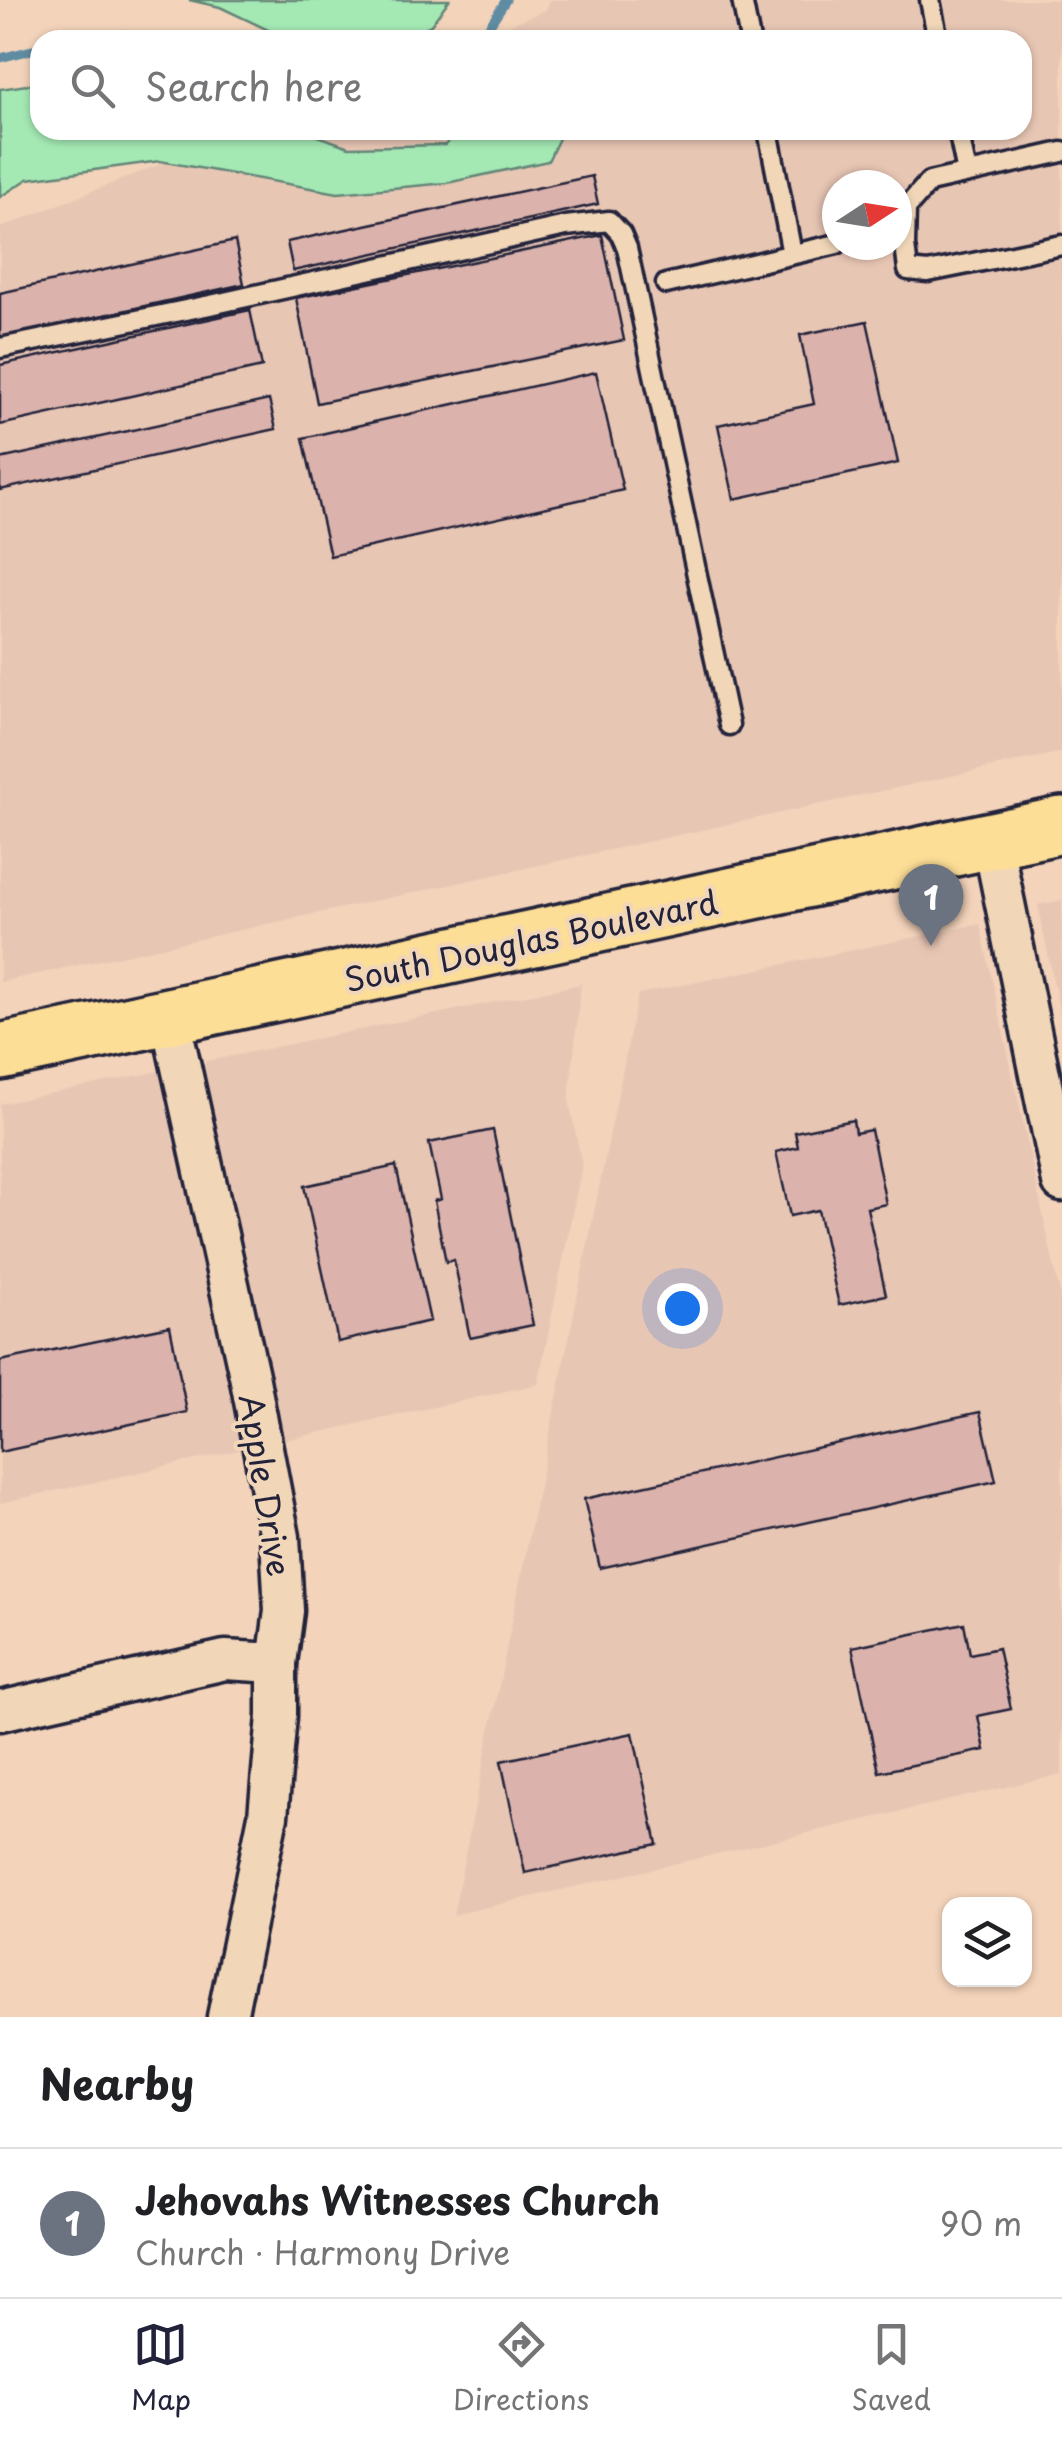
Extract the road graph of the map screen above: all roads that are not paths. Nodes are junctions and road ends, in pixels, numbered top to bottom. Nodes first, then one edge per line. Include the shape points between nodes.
1 (742, 0) edge
2 (930, 0) edge
3 (748, 30) edge
4 (936, 30) edge
5 (770, 140) edge
6 (960, 140) edge
7 (1062, 152) edge
8 (967, 173) junction
9 (912, 201) edge
10 (1062, 245) edge
11 (822, 247) edge
12 (792, 254) junction
13 (906, 260) edge
14 (666, 284) dead end
15 (0, 348) edge
16 (729, 726) dead end
17 (1062, 825) edge
18 (992, 840) junction
19 (170, 1017) junction
20 (0, 1052) edge
21 (1062, 1182) edge
22 (277, 1664) junction
23 (0, 1711) edge
24 (227, 2017) edge

1 - 3 lane
2 - 4 lane
5 - 12 lane
6 - 8 lane
7 - 8 lane
8 - 9 lane via 929,182
10 - 13 lane via 928,272 908,270
11 - 12 lane
12 - 14 lane
15 - 16 lane via 610,222 627,248
17 - 18 main road, South Douglas Boulevard
18 - 19 main road, South Douglas Boulevard
18 - 21 street
19 - 20 main road, South Douglas Boulevard
19 - 22 street, Apple Drive via 280,1537 284,1611
22 - 23 street via 224,1660
22 - 24 street, Apple Drive via 268,1816

